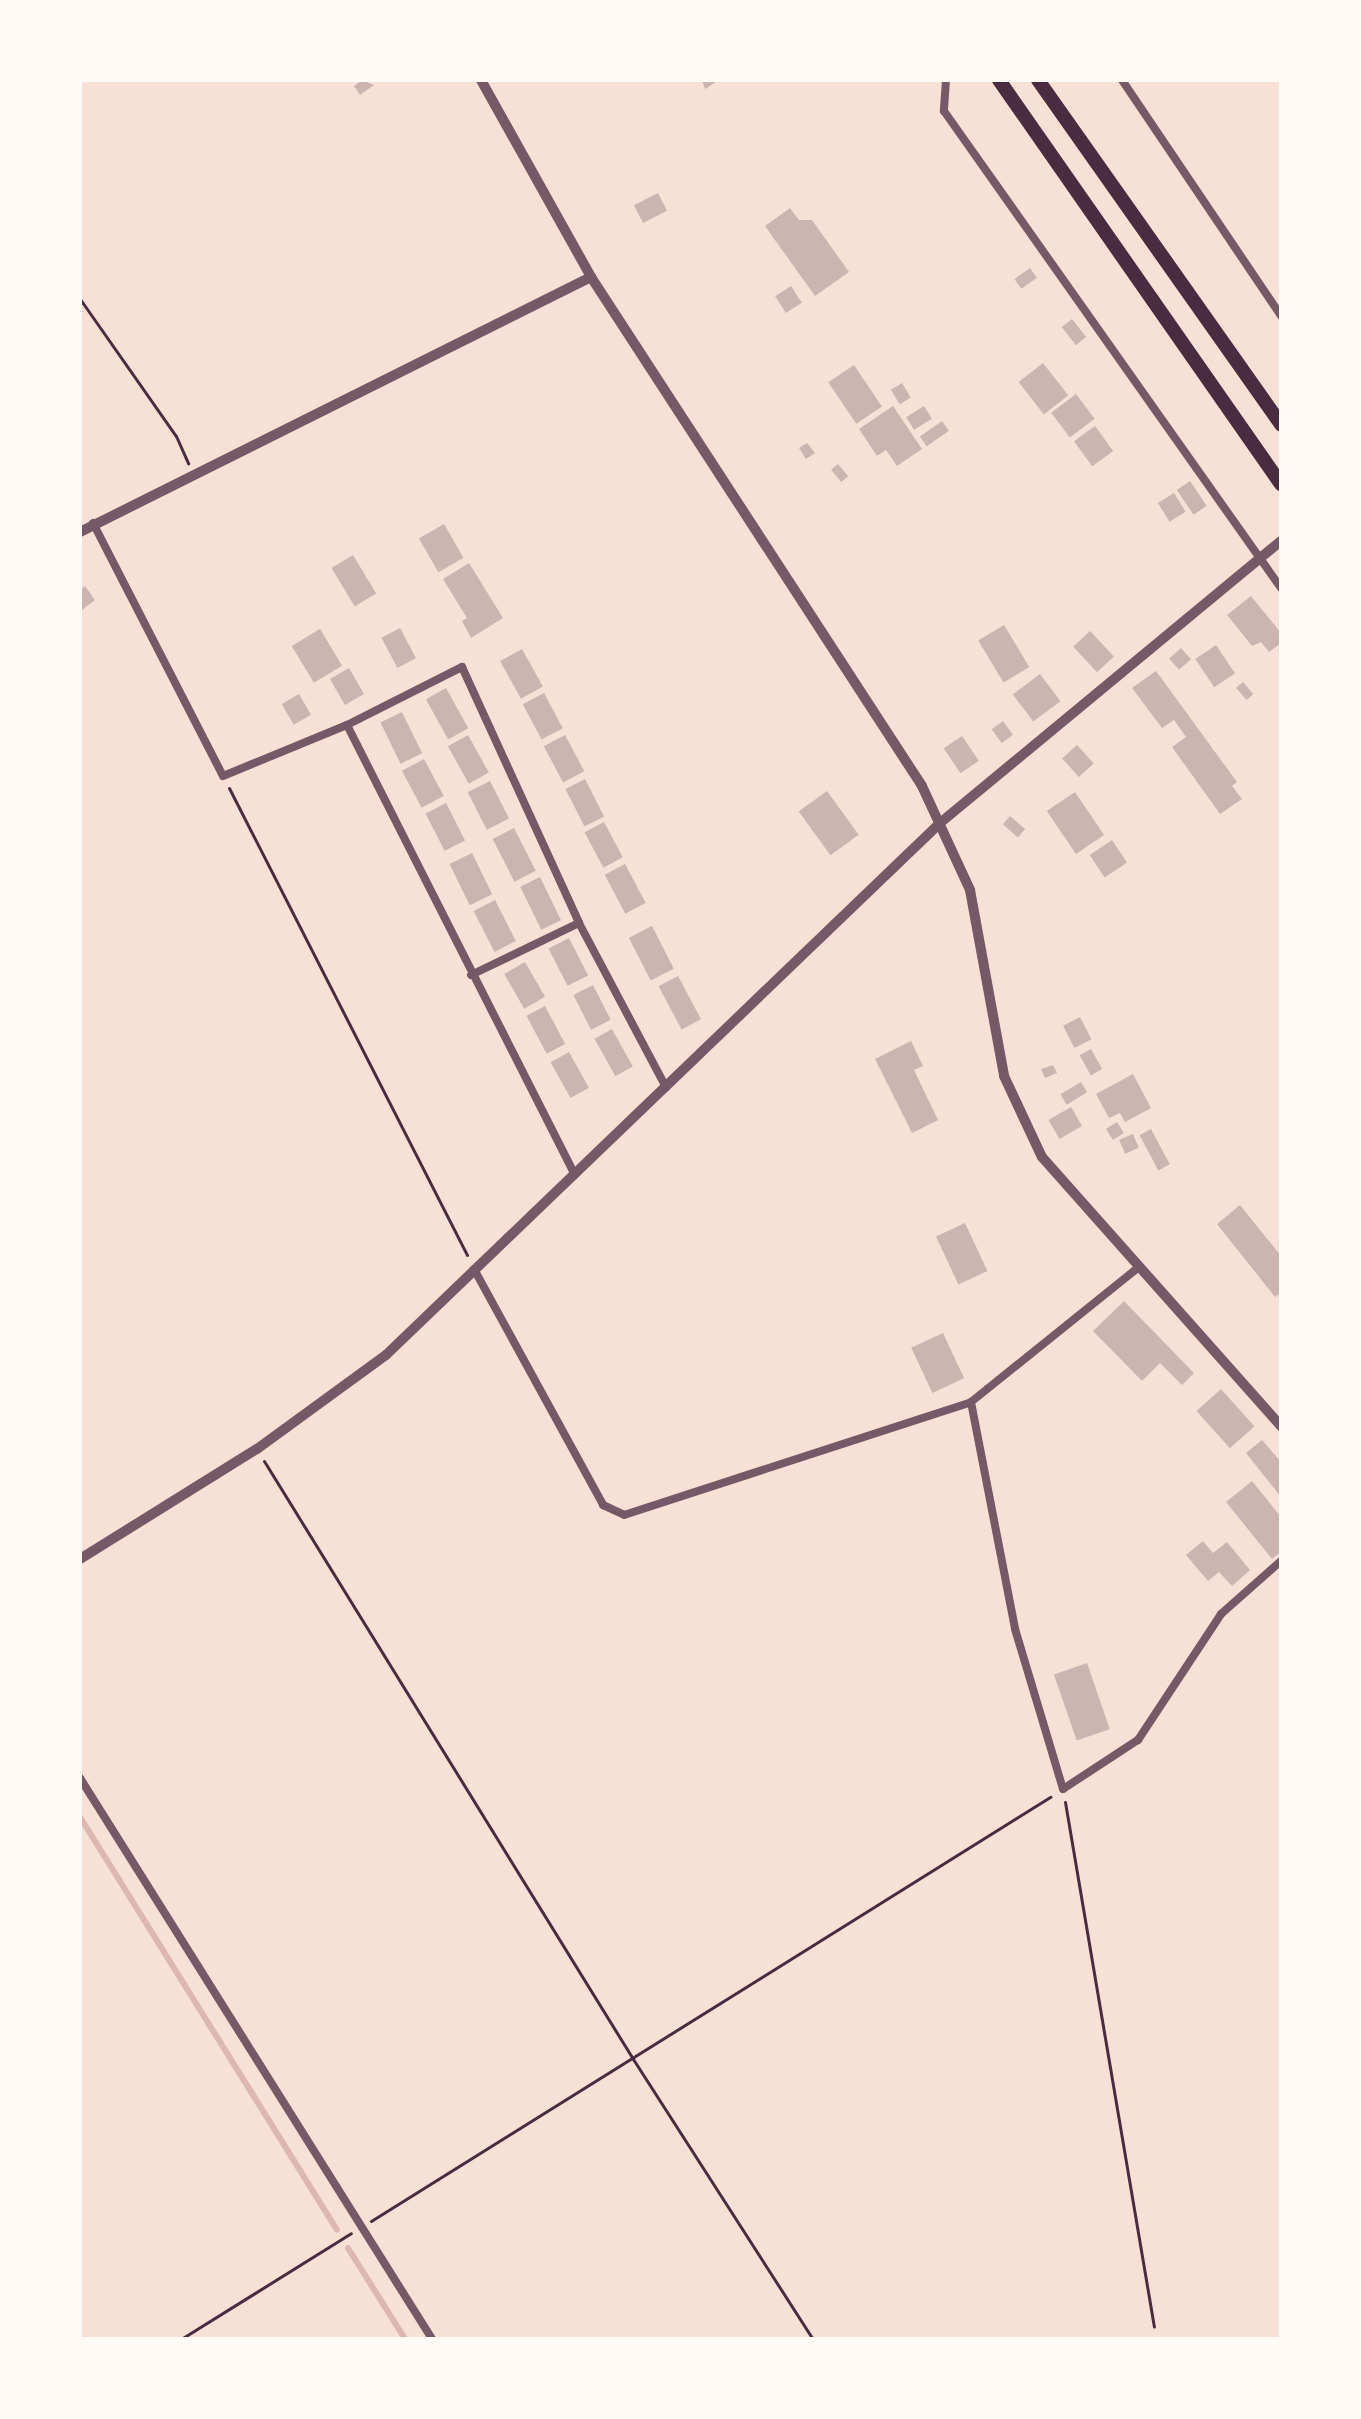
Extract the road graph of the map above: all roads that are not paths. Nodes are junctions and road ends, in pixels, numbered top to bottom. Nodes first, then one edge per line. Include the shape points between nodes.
1 (481, 80) edge
2 (946, 80) edge
3 (999, 80) edge
4 (1038, 80) edge
5 (1122, 80) edge
6 (591, 277) junction
7 (1281, 316) edge
8 (1281, 425) edge
9 (1281, 484) edge
10 (93, 523) junction
11 (80, 532) edge
12 (1281, 541) edge
13 (1260, 558) junction
14 (1281, 588) edge
15 (347, 725) junction
16 (940, 823) junction
17 (579, 923) junction
18 (471, 975) junction
19 (666, 1087) junction
20 (575, 1175) junction
21 (1139, 1267) junction
22 (474, 1269) junction
23 (971, 1402) junction
24 (1281, 1426) edge
25 (80, 1559) edge
26 (1281, 1561) edge
27 (80, 1778) edge
28 (432, 2339) edge

1 - 6 street
2 - 13 street via 944,111
3 - 9 highway
4 - 8 highway
5 - 7 street
6 - 10 street
6 - 16 street via 922,786
10 - 11 street
10 - 15 street via 223,776
12 - 13 street
13 - 14 street
13 - 16 street
15 - 17 street via 462,667
15 - 18 street
16 - 19 street
16 - 21 street via 977,913 997,1042 1014,1103 1063,1185
17 - 18 street
17 - 19 street
18 - 20 street
19 - 20 street
20 - 22 street
21 - 23 street
21 - 24 street
22 - 23 street via 611,1512 624,1515
22 - 25 street via 386,1355 257,1449
23 - 26 street via 1015,1629 1063,1789 1138,1740 1221,1614
27 - 28 street

